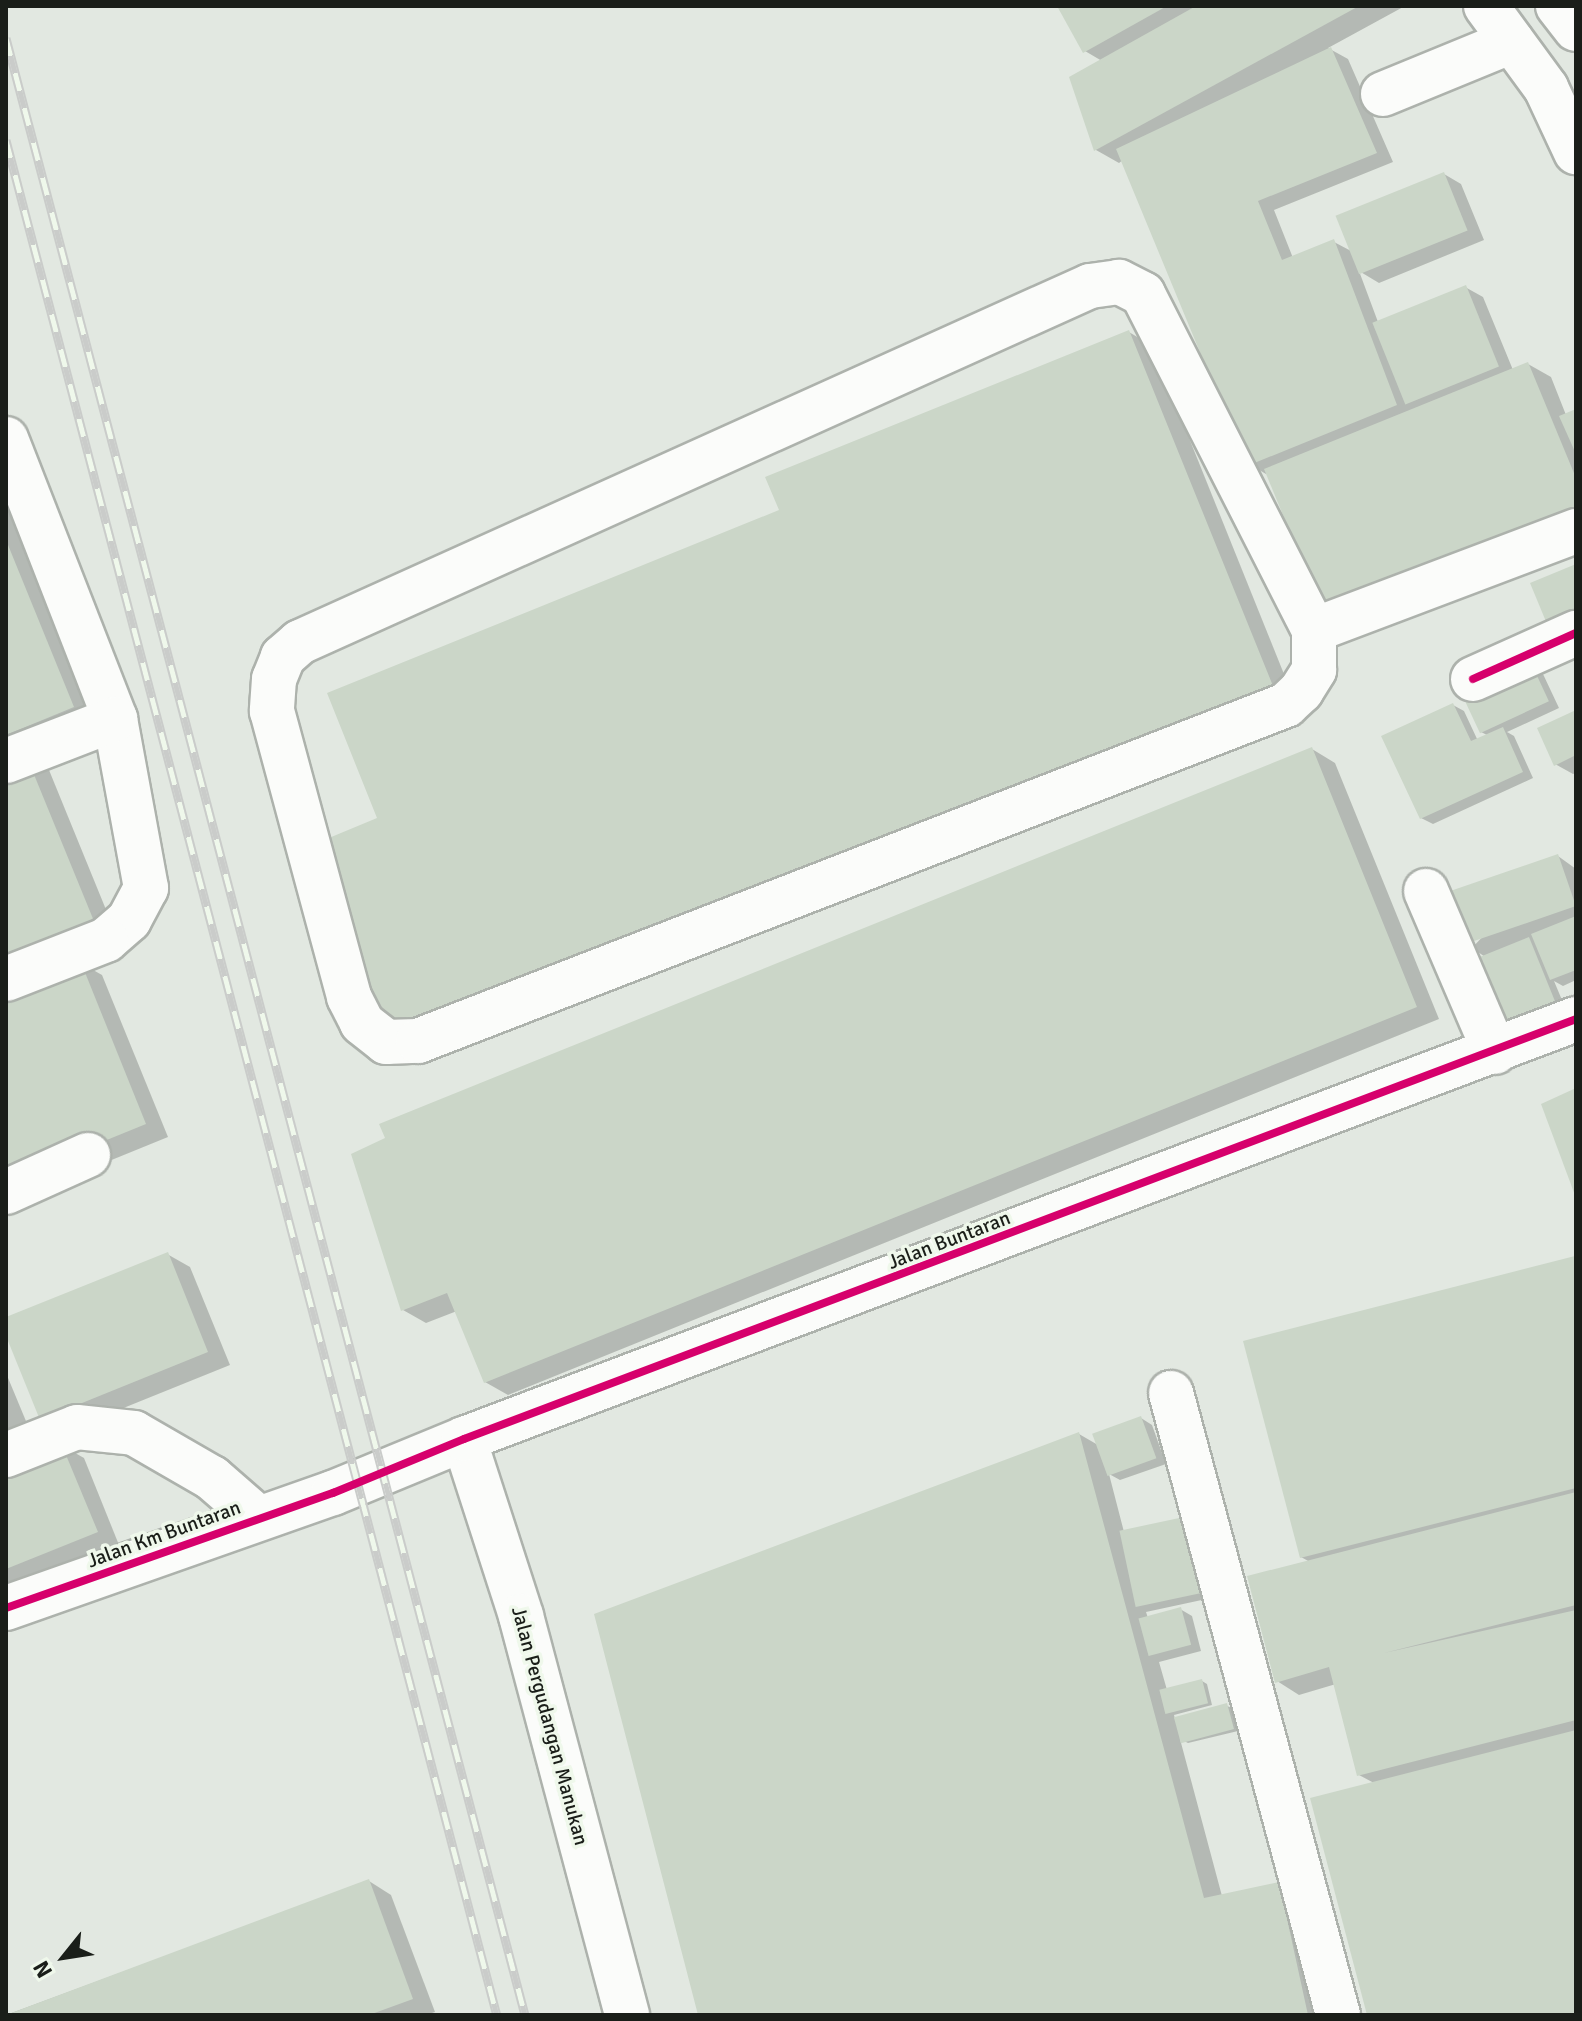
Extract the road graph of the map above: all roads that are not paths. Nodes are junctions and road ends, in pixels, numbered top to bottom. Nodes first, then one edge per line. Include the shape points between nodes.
1 (1486, 6) edge
2 (1558, 6) edge
3 (1576, 29) edge
4 (1512, 41) junction
5 (1383, 94) dead end
6 (1576, 152) edge
7 (6, 439) edge
8 (1576, 531) edge
9 (1314, 630) junction
10 (1576, 633) edge
11 (1473, 679) dead end
12 (115, 719) junction
13 (6, 761) edge
14 (1426, 891) dead end
15 (6, 979) edge
16 (1576, 1019) edge
17 (1495, 1052) junction
18 (88, 1155) dead end
19 (6, 1192) edge
20 (1171, 1393) dead end
21 (464, 1439) junction
22 (6, 1455) edge
23 (333, 1493) joint
24 (257, 1517) junction
25 (6, 1608) edge
26 (627, 2015) edge
27 (1338, 2015) edge

1 - 4 street
2 - 3 street
4 - 5 street
4 - 6 street via 1546,88
7 - 12 street
8 - 9 street
9 - 9 street via 1314,670 1286,705 418,1041 386,1042 362,1023 349,997 272,711 274,679 283,657 300,642 1090,286 1119,282 1143,294
10 - 11 street
12 - 13 street
12 - 15 street via 146,888 129,920 106,940
14 - 17 street
16 - 17 street, Jalan Buntaran
17 - 21 street, Jalan Buntaran
18 - 19 street
20 - 27 street
21 - 23 street, Jalan Buntaran
21 - 26 street, Jalan Pergudangan Manukan via 521,1616
22 - 24 street via 77,1427 134,1433 212,1478
23 - 24 street, Jalan Km Buntaran
24 - 25 street, Jalan Km Buntaran

